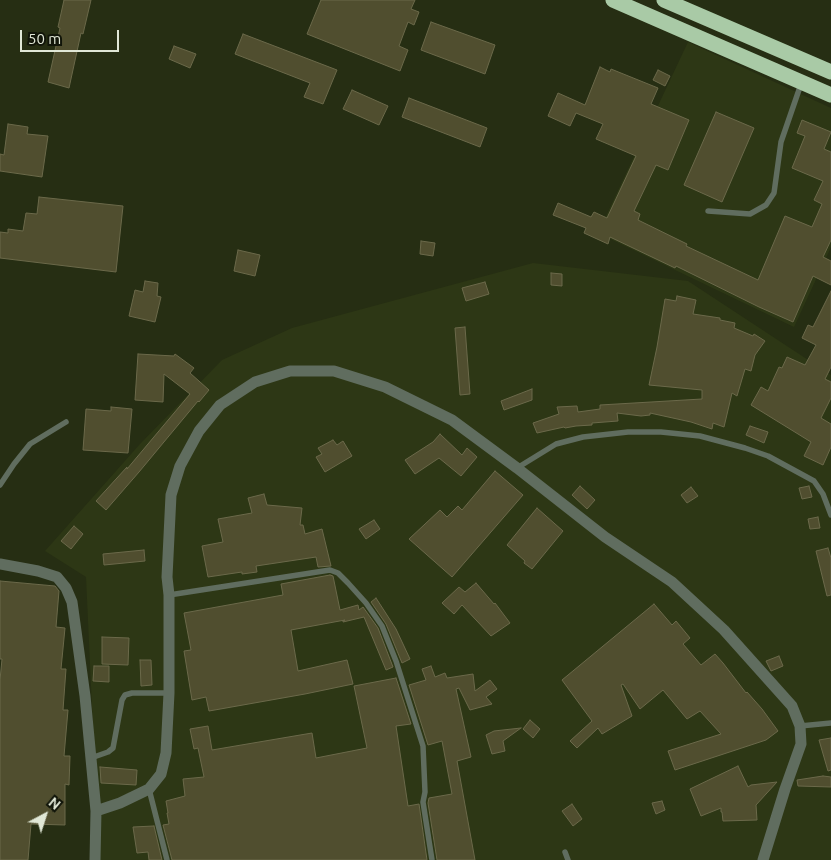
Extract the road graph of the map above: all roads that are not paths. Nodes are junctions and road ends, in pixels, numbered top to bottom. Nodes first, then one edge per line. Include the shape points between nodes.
1 (612, 0) edge
2 (664, 0) edge
3 (831, 72) edge
4 (801, 82) junction
5 (831, 95) edge
6 (708, 211) dead end
7 (66, 422) dead end
8 (517, 468) junction
9 (0, 485) edge
10 (831, 515) edge
11 (0, 564) edge
12 (169, 595) junction
13 (169, 693) junction
14 (831, 723) edge
15 (800, 726) junction
16 (91, 758) junction
17 (149, 788) junction
18 (96, 812) junction
19 (565, 852) dead end
20 (95, 860) edge
21 (167, 860) edge
22 (432, 860) edge
23 (568, 860) edge
24 (763, 860) edge

1 - 4 highway
2 - 3 highway
4 - 5 highway
4 - 6 lane via 781,142 774,193 766,205 750,214
7 - 9 lane via 30,444
8 - 10 lane via 556,444 583,437 628,432 700,436 768,456 814,481
8 - 12 street via 452,420 385,387 334,371 290,371 255,382 220,405 199,431 180,466 171,495
8 - 15 street via 605,537 672,582 724,630 792,706
11 - 16 street via 57,577 66,588 76,622
12 - 13 street
12 - 22 lane via 330,570 348,583 382,626 423,746 423,802
13 - 16 lane via 132,693 125,696 113,748
13 - 17 street via 166,753 161,774
14 - 15 lane
15 - 24 street via 801,744
16 - 18 street
17 - 18 street via 120,804
17 - 21 lane
18 - 20 street
19 - 23 lane

